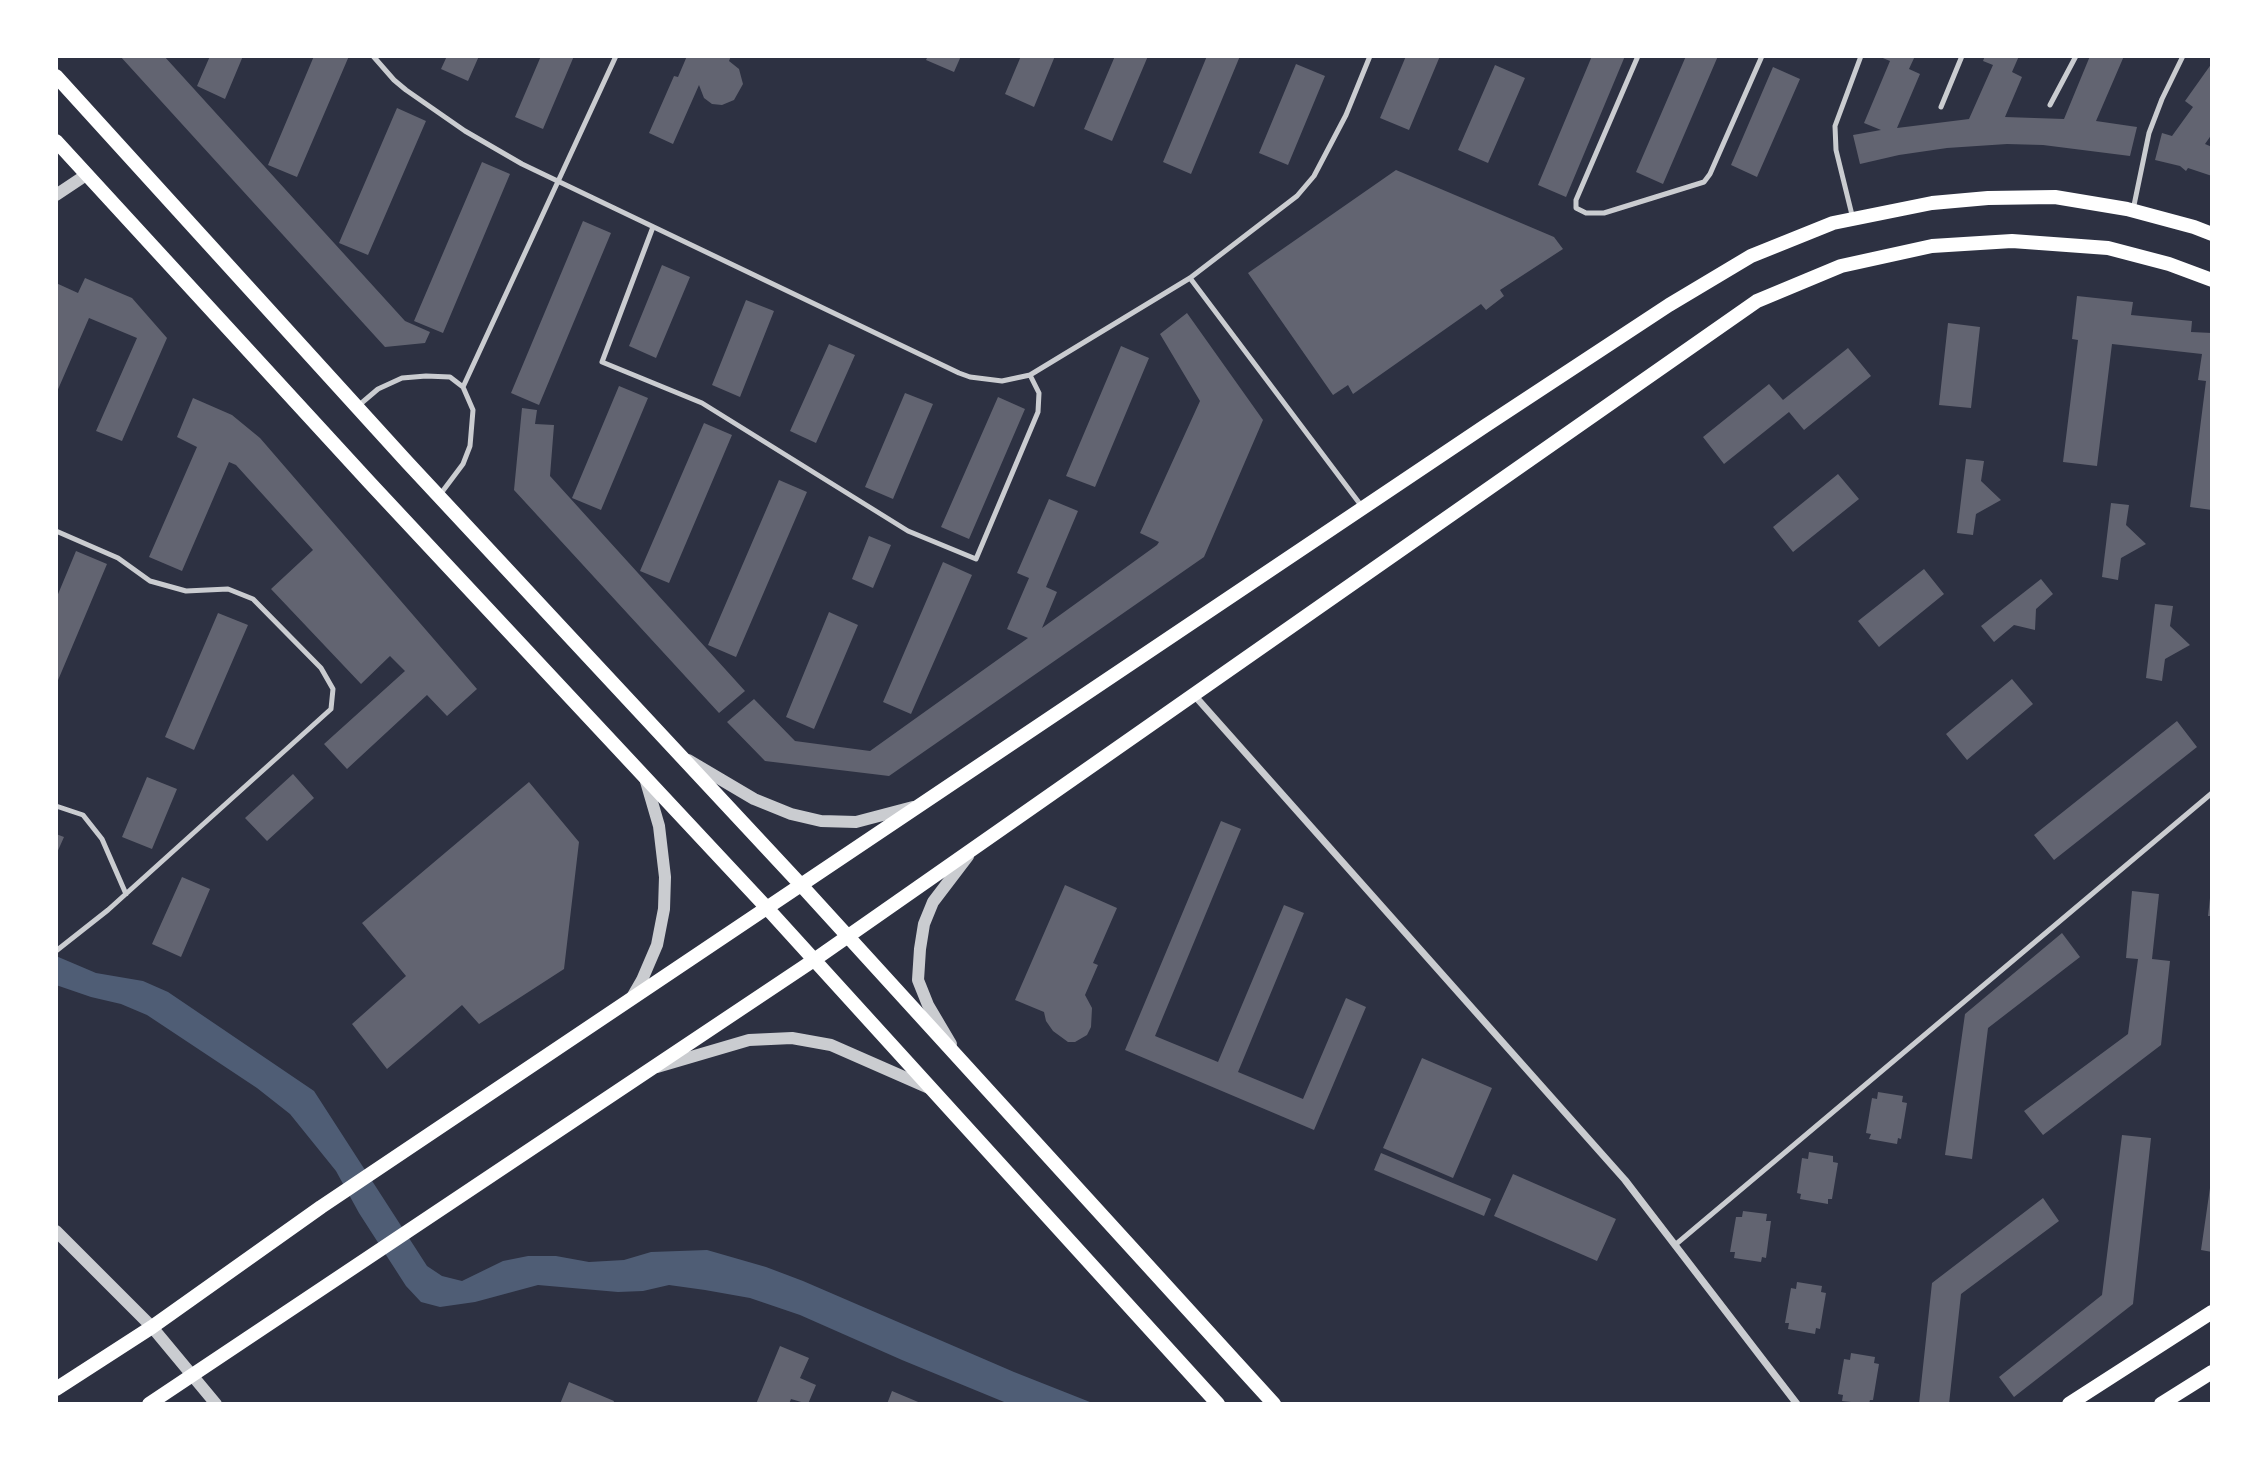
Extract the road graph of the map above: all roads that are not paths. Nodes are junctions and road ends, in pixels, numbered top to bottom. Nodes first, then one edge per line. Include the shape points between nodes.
1 (373, 56) edge
2 (616, 56) edge
3 (1370, 56) edge
4 (1637, 56) edge
5 (1762, 56) edge
6 (1861, 56) edge
7 (1962, 56) edge
8 (2076, 56) edge
9 (2183, 56) edge
10 (56, 76) edge
11 (2050, 105) dead end
12 (1941, 107) dead end
13 (56, 141) edge
14 (86, 174) junction
15 (558, 182) junction
16 (56, 195) edge
17 (2133, 211) junction
18 (1853, 219) junction
19 (653, 227) junction
20 (2212, 234) edge
21 (1190, 278) junction
22 (2212, 280) edge
23 (1030, 375) junction
24 (463, 387) junction
25 (357, 407) junction
26 (439, 496) junction
27 (1363, 508) junction
28 (56, 531) edge
29 (1194, 695) junction
30 (679, 754) junction
31 (645, 778) junction
32 (2212, 793) edge
33 (921, 805) junction
34 (56, 806) edge
35 (975, 847) junction
36 (801, 885) junction
37 (126, 894) junction
38 (767, 908) junction
39 (848, 936) junction
40 (56, 951) edge
41 (814, 960) junction
42 (629, 1001) junction
43 (960, 1059) junction
44 (647, 1071) junction
45 (932, 1089) junction
46 (56, 1231) edge
47 (1675, 1245) junction
48 (2212, 1312) edge
49 (152, 1327) junction
50 (2212, 1371) edge
51 (191, 1375) junction
52 (56, 1390) edge
53 (149, 1404) edge
54 (216, 1404) edge
55 (1218, 1404) edge
56 (1274, 1404) edge
57 (1797, 1404) edge
58 (2069, 1404) edge
59 (2161, 1404) edge

1 - 15 lane via 394,80 465,131
2 - 15 lane
3 - 21 lane via 1314,176 1297,196
4 - 5 lane via 1576,200 1576,208 1586,213 1604,213 1704,182
6 - 18 lane via 1835,126 1836,150
7 - 12 lane
8 - 11 lane
9 - 17 lane via 2149,133
10 - 25 main road
13 - 14 main road
14 - 16 street
14 - 31 main road
15 - 19 lane
15 - 24 lane
17 - 18 main road via 2054,197 1988,198 1932,203
17 - 20 main road
18 - 27 main road via 1751,256 1669,305
19 - 23 lane via 970,377 1002,381
19 - 23 lane via 602,362 702,403 908,531 976,559 1038,412 1039,393
21 - 23 lane
21 - 27 lane
22 - 29 main road via 2108,248 2012,241 1931,246 1841,266 1757,301
24 - 25 lane via 450,377 402,378 378,389
24 - 26 lane via 473,410 470,446 458,472
25 - 26 main road
26 - 30 main road
27 - 33 main road
28 - 37 lane via 118,558 150,581 186,591 228,589 253,598 321,668 333,689 331,709
29 - 35 main road
29 - 47 street via 1625,1180
30 - 33 street via 754,799 821,821 856,822
30 - 36 main road
31 - 38 main road
31 - 42 street via 659,825 664,909 657,945
32 - 47 lane
33 - 36 main road
34 - 37 lane via 82,815 102,839
35 - 39 main road
35 - 43 street via 933,902 919,949 918,980
36 - 38 main road
36 - 39 main road
37 - 40 lane
38 - 41 main road
38 - 42 main road
39 - 41 main road
39 - 43 main road
41 - 44 main road
41 - 45 main road
42 - 49 main road
43 - 56 main road
44 - 45 street via 749,1040 792,1038 831,1045
44 - 51 main road
45 - 55 main road
46 - 49 street
47 - 57 street
48 - 58 main road
49 - 51 street
49 - 52 main road
50 - 59 main road
51 - 53 main road
51 - 54 street

